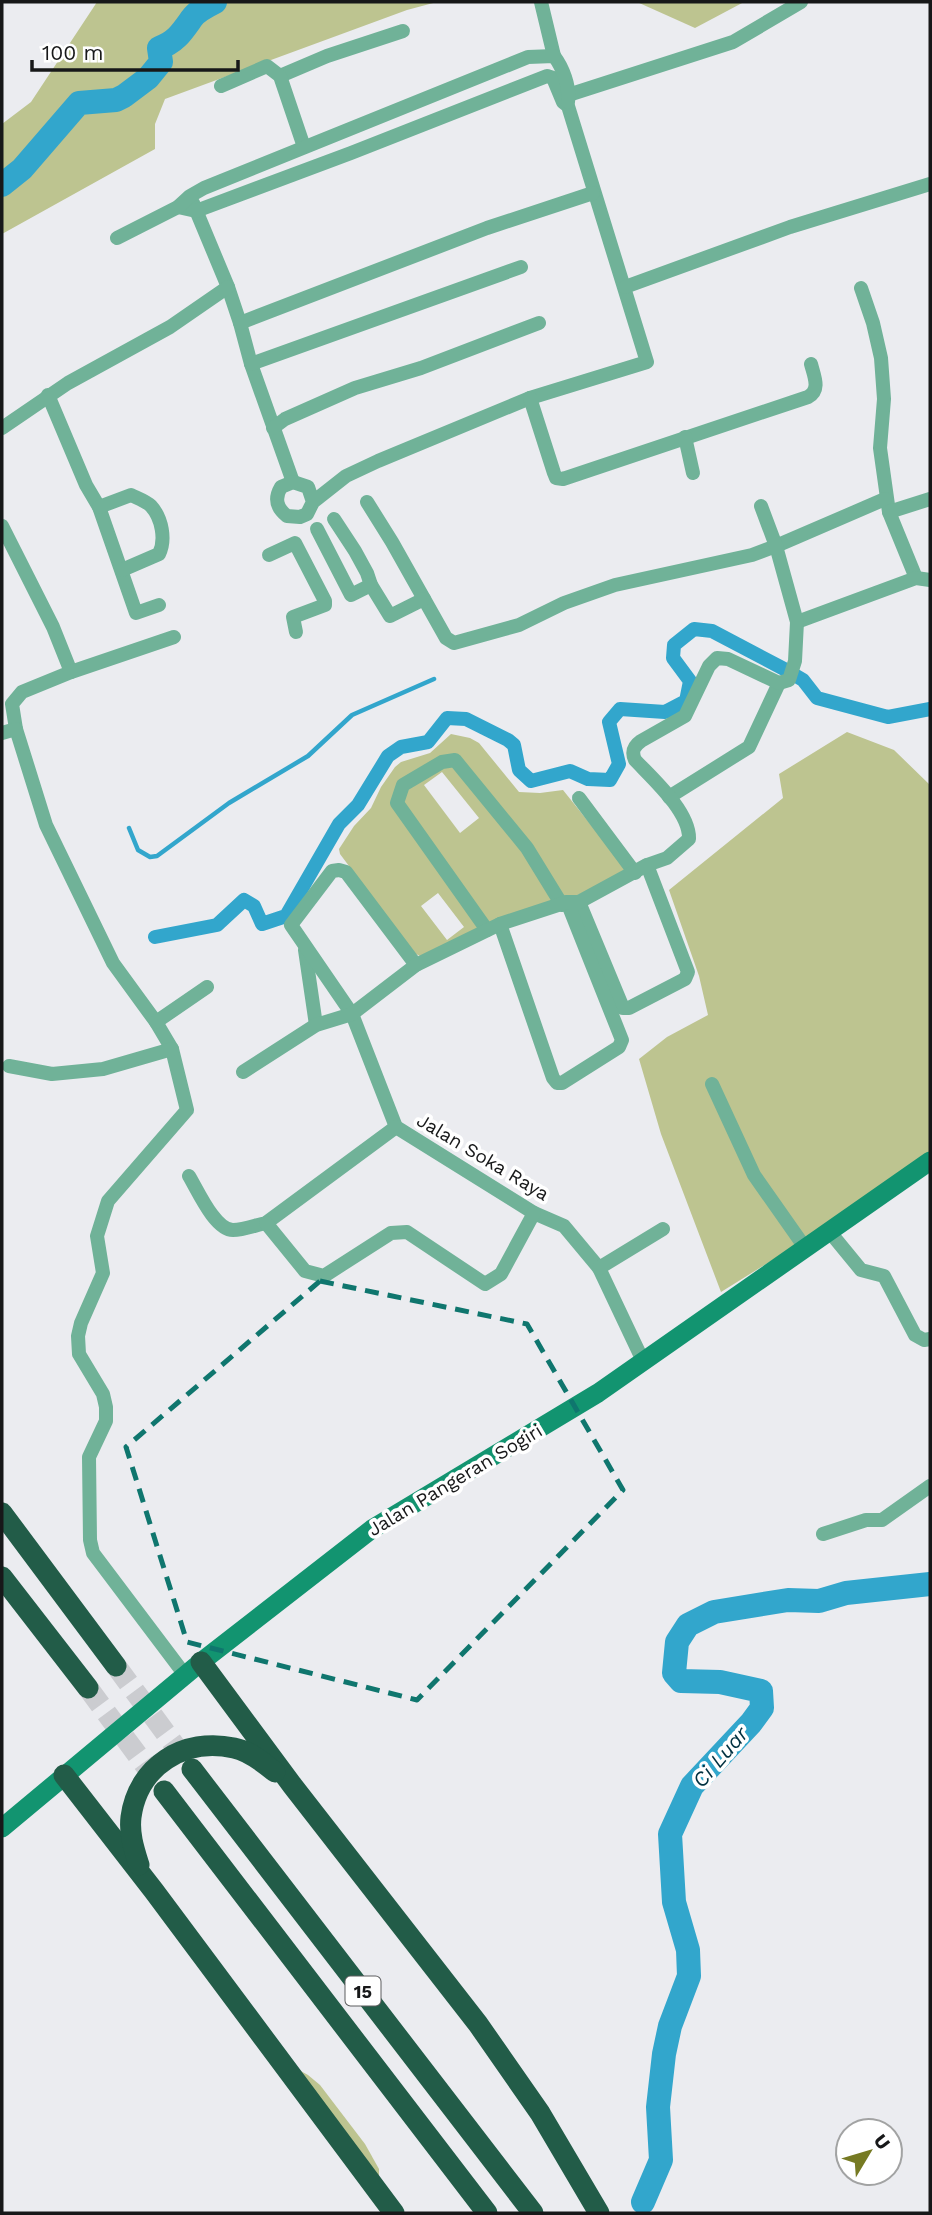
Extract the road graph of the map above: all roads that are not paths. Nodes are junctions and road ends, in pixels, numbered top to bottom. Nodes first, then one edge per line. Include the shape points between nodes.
1 (541, 2) edge
2 (801, 2) edge
3 (403, 31) dead end
4 (554, 56) junction
5 (280, 76) junction
6 (220, 86) dead end
7 (565, 99) junction
8 (304, 147) junction
9 (930, 184) edge
10 (593, 193) junction
11 (190, 195) junction
12 (178, 207) junction
13 (196, 211) junction
14 (117, 238) dead end
15 (521, 267) dead end
16 (228, 286) junction
17 (625, 287) junction
18 (861, 288) dead end
19 (240, 323) junction
20 (539, 323) dead end
21 (251, 364) junction
22 (811, 364) dead end
23 (48, 395) junction
24 (530, 398) junction
25 (2, 428) edge
26 (273, 428) junction
27 (685, 438) junction
28 (693, 473) dead end
29 (293, 482) junction
30 (930, 499) edge
31 (313, 502) junction
32 (366, 502) dead end
33 (887, 505) junction
34 (761, 506) dead end
35 (99, 507) junction
36 (334, 519) dead end
37 (2, 526) edge
38 (317, 530) dead end
39 (776, 547) junction
40 (269, 555) dead end
41 (122, 570) junction
42 (923, 579) edge
43 (343, 583) junction
44 (371, 585) junction
45 (322, 595) junction
46 (424, 599) junction
47 (159, 605) dead end
48 (797, 622) junction
49 (296, 632) dead end
50 (174, 637) dead end
51 (71, 672) junction
52 (784, 681) junction
53 (9, 731) edge
54 (669, 797) junction
55 (579, 798) dead end
56 (641, 869) junction
57 (570, 903) junction
58 (493, 927) junction
59 (304, 946) junction
60 (416, 965) junction
61 (207, 987) dead end
62 (352, 1014) junction
63 (156, 1022) junction
64 (316, 1025) junction
65 (172, 1049) junction
66 (9, 1066) dead end
67 (243, 1072) dead end
68 (712, 1084) dead end
69 (396, 1126) junction
70 (930, 1161) edge
71 (189, 1176) dead end
72 (534, 1213) junction
73 (266, 1223) junction
74 (663, 1229) dead end
75 (829, 1231) junction
76 (806, 1249) junction
77 (599, 1268) junction
78 (930, 1339) edge
79 (644, 1363) junction
80 (930, 1486) edge
81 (2, 1513) edge
82 (823, 1534) dead end
83 (2, 1577) edge
84 (116, 1667) tunnel mouth
85 (193, 1669) junction
86 (88, 1688) tunnel mouth
87 (192, 1769) tunnel mouth
88 (64, 1775) junction
89 (292, 1785) junction
90 (164, 1791) tunnel mouth
91 (2, 1828) edge
92 (154, 1891) junction
93 (394, 2213) edge
94 (487, 2213) edge
95 (533, 2213) edge
96 (599, 2213) edge

1 - 4 street
2 - 7 street via 733,43
3 - 5 street
4 - 7 street via 561,66
4 - 8 street via 528,57
5 - 6 street via 267,66
5 - 8 street
7 - 10 street
7 - 13 street via 552,76 539,78
8 - 11 street
9 - 17 street via 790,227
10 - 17 street
10 - 19 street via 487,228
11 - 12 street
11 - 13 street
12 - 13 street
12 - 14 street
13 - 16 street
15 - 21 street
16 - 19 street
16 - 23 street via 170,327
17 - 24 street via 647,362
18 - 33 street via 881,358 880,448
19 - 21 street
20 - 26 street via 421,369 355,388
21 - 26 street
22 - 27 street via 814,394
23 - 25 street
23 - 35 street
24 - 27 street via 556,478
24 - 31 street via 346,476
26 - 29 street
27 - 28 street
29 - 31 street via 308,487
29 - 31 street via 278,493 282,512 300,517
30 - 33 street
32 - 46 street
33 - 39 street
33 - 42 street
34 - 39 street
35 - 41 street
35 - 41 street via 131,495 150,506 162,529 159,554
36 - 44 street
37 - 51 street
38 - 43 street
39 - 46 street via 615,585 519,625 454,643 446,638
39 - 48 street
40 - 45 street via 295,543
41 - 47 street via 136,613
42 - 48 street
43 - 44 street via 351,595
43 - 45 street
44 - 46 street via 390,616
45 - 49 street via 325,605 293,617
48 - 52 street via 795,661
50 - 51 street
51 - 53 street via 22,692 12,704
52 - 54 street via 748,747
52 - 54 street via 728,659 713,661 685,716 634,749 635,760
53 - 63 street via 46,824 113,963
54 - 56 street via 688,825 689,839 667,858
55 - 56 street
56 - 57 street
56 - 57 street via 688,972 685,979 629,1008 623,1008
57 - 58 street
57 - 58 street via 622,1040 619,1047 562,1083 553,1078
57 - 58 street via 455,760 442,762 402,785 397,803
58 - 60 street
59 - 60 street via 291,925 332,871 339,870 354,881
59 - 62 street, Jalan Soka Raya
59 - 64 street
60 - 62 street
61 - 63 street
62 - 64 street
62 - 69 street, Jalan Soka Raya
63 - 65 street
64 - 67 street
65 - 66 street via 103,1069 52,1074
65 - 85 street via 187,1110 108,1201 97,1236 103,1273 78,1336 79,1354 106,1407 106,1421 89,1458 93,1553
68 - 76 street via 754,1175
69 - 72 street, Jalan Soka Raya
69 - 73 street
70 - 75 street, Jalan Pangeran Sogiri
71 - 73 street via 219,1226 232,1230
72 - 73 street via 501,1274 485,1284 407,1232 391,1233 324,1276 305,1271
72 - 77 street, Jalan Soka Raya via 564,1226
74 - 77 street
75 - 76 street, Jalan Pangeran Sogiri
75 - 78 street via 861,1270 884,1276 915,1335
76 - 79 street, Jalan Pangeran Sogiri
77 - 79 street, Jalan Soka Raya
79 - 85 street, Jalan Pangeran Sogiri via 372,1529
80 - 82 street via 882,1520 866,1520
81 - 84 highway
83 - 86 highway
85 - 88 street, Jalan Pangeran Sogiri
85 - 89 highway
87 - 95 highway, 15
88 - 91 street, Jalan Pangeran Sogiri
88 - 92 highway
89 - 92 highway via 259,1759 236,1748 211,1745 166,1758 149,1774 131,1818 139,1865
89 - 96 highway via 478,2024 540,2113
90 - 94 highway, 15
92 - 93 highway

